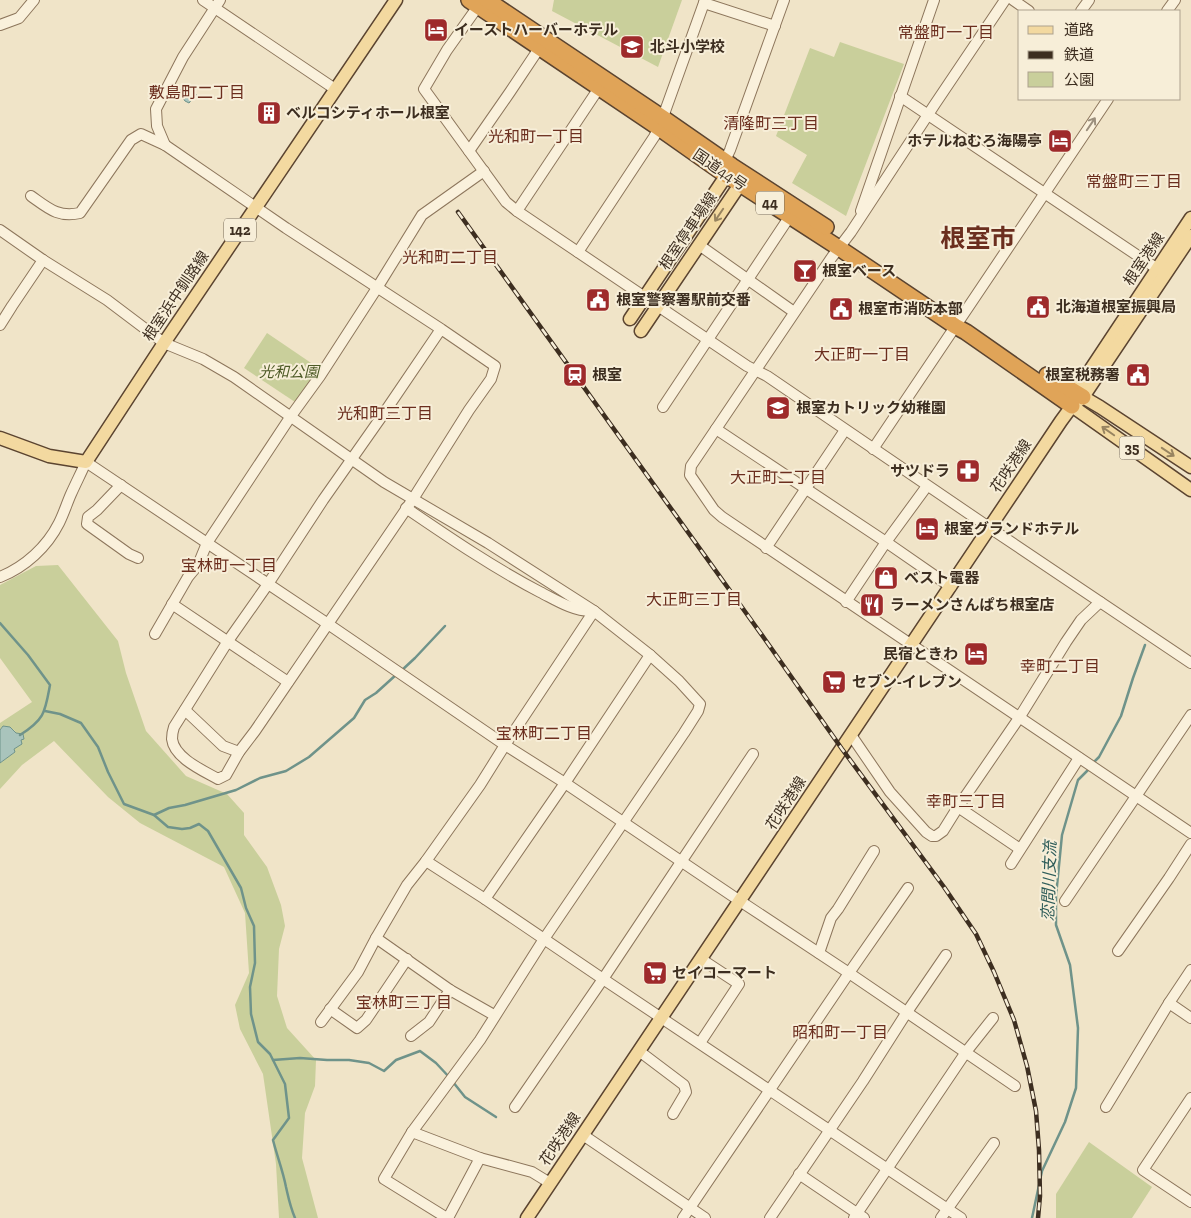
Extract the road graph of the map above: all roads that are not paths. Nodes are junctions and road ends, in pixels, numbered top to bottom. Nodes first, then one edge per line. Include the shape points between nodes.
1 (34, 0) edge
2 (203, 0) edge
3 (396, 0) edge
4 (784, 0) edge
5 (934, 0) edge
6 (1005, 0) edge
7 (1013, 0) edge
8 (479, 2) edge
9 (704, 2) edge
10 (217, 4) edge
11 (1028, 10) edge
12 (0, 25) edge
13 (774, 26) junction
14 (540, 48) junction
15 (600, 88) junction
16 (335, 89) junction
17 (900, 96) junction
18 (1107, 100) edge
19 (928, 115) junction
20 (661, 123) junction
21 (165, 145) junction
22 (470, 151) junction
23 (726, 168) junction
24 (484, 171) junction
25 (743, 180) junction
26 (1044, 193) junction
27 (31, 196) dead end
28 (256, 206) junction
29 (517, 211) junction
30 (790, 216) junction
31 (1191, 218) edge
32 (856, 226) junction
33 (0, 230) edge
34 (1191, 236) edge
35 (843, 244) junction
36 (699, 245) junction
37 (578, 252) junction
38 (43, 260) junction
39 (1161, 271) junction
40 (748, 280) junction
41 (377, 288) junction
42 (645, 297) junction
43 (657, 305) junction
44 (794, 312) junction
45 (630, 319) dead end
46 (958, 322) junction
47 (0, 326) edge
48 (441, 329) junction
49 (641, 331) dead end
50 (709, 340) junction
51 (164, 343) junction
52 (756, 370) junction
53 (1077, 399) junction
54 (663, 407) dead end
55 (291, 416) junction
56 (716, 429) junction
57 (845, 430) junction
58 (0, 438) edge
59 (873, 449) junction
60 (351, 459) junction
61 (86, 462) junction
62 (1191, 467) edge
63 (120, 485) junction
64 (927, 486) junction
65 (806, 489) junction
66 (1191, 490) edge
67 (413, 498) junction
68 (406, 508) junction
69 (990, 528) junction
70 (886, 542) junction
71 (207, 543) junction
72 (766, 548) junction
73 (138, 558) dead end
74 (0, 577) edge
75 (268, 584) junction
76 (951, 587) junction
77 (846, 602) junction
78 (1100, 602) junction
79 (172, 604) junction
80 (594, 611) junction
81 (328, 624) junction
82 (155, 634) dead end
83 (228, 641) junction
84 (912, 645) junction
85 (650, 655) junction
86 (1191, 663) edge
87 (288, 682) junction
88 (184, 710) junction
89 (1191, 715) edge
90 (1019, 718) junction
91 (851, 735) junction
92 (504, 745) junction
93 (239, 752) junction
94 (753, 754) dead end
95 (1079, 758) junction
96 (565, 783) junction
97 (1136, 796) junction
98 (958, 806) junction
99 (624, 822) junction
100 (1191, 832) edge
101 (1191, 844) edge
102 (1020, 849) junction
103 (874, 851) dead end
104 (426, 861) junction
105 (681, 861) junction
106 (1011, 864) dead end
107 (908, 888) dead end
108 (485, 899) junction
109 (740, 901) junction
110 (1065, 901) dead end
111 (376, 938) junction
112 (544, 939) junction
113 (1118, 951) dead end
114 (818, 953) junction
115 (946, 955) dead end
116 (407, 959) junction
117 (701, 959) junction
118 (1191, 970) edge
119 (849, 973) junction
120 (603, 979) junction
121 (450, 990) junction
122 (1169, 1003) junction
123 (330, 1009) junction
124 (907, 1012) junction
125 (494, 1016) junction
126 (661, 1018) junction
127 (993, 1018) dead end
128 (1191, 1018) edge
129 (321, 1022) dead end
130 (411, 1036) dead end
131 (700, 1043) junction
132 (639, 1051) junction
133 (966, 1052) junction
134 (1015, 1086) dead end
135 (770, 1090) junction
136 (1191, 1098) edge
137 (515, 1107) dead end
138 (1106, 1107) dead end
139 (673, 1114) dead end
140 (829, 1130) junction
141 (412, 1132) junction
142 (583, 1135) junction
143 (994, 1143) dead end
144 (480, 1158) junction
145 (888, 1169) junction
146 (799, 1174) junction
147 (550, 1183) junction
148 (1191, 1202) edge
149 (690, 1208) junction
150 (947, 1209) junction
151 (859, 1216) edge
152 (446, 1218) edge
153 (527, 1218) edge
154 (683, 1218) edge
155 (705, 1218) edge
156 (770, 1218) edge
157 (941, 1218) edge
158 (961, 1218) edge

1 - 12 street via 19,18
2 - 10 street
3 - 16 main road, 根室浜中釧路線 / 142
4 - 13 street
5 - 17 street
6 - 19 street
7 - 11 street
8 - 14 highway, 国道44号 / 44
8 - 20 highway, 国道44号 / 44
8 - 22 street via 424,89
9 - 13 street
9 - 20 street
10 - 16 street
10 - 21 street via 183,57 156,108 157,126
13 - 23 street
14 - 15 highway, 国道44号 / 44
14 - 22 street
15 - 20 highway, 国道44号 / 44
15 - 29 street
16 - 28 main road, 根室浜中釧路線 / 142
17 - 19 street
17 - 32 street
26 -> 18 street
19 - 26 street
19 - 32 street
20 - 23 highway, 国道44号 / 44
20 - 37 street
21 - 27 street via 142,134 131,140 80,212 63,215
21 - 28 street
22 - 24 street
23 - 25 highway, 国道44号 / 44
23 - 42 main road, 根室停車場線
24 - 29 street via 506,202
24 - 41 street via 422,215
25 - 30 highway, 国道44号 / 44
25 - 35 highway, 国道44号 / 44
25 -> 36 main road, 根室停車場線
26 - 39 street
26 - 46 street
28 - 41 street
28 - 51 main road, 根室浜中釧路線 / 142
29 - 37 street
30 - 35 highway, 国道44号 / 44
30 - 40 street
31 - 39 main road, 根室港線
32 - 35 street
33 - 38 street
34 - 39 main road, 根室港線
35 - 44 street
35 - 46 highway, 国道44号 / 44 via 950,312
36 - 40 street
36 - 43 main road, 根室停車場線
37 - 42 street
38 - 47 street
38 - 51 street via 107,300
39 - 53 main road, 根室港線
40 - 44 street
40 - 50 street
41 - 48 street
41 - 55 street
42 - 43 street
42 - 45 main road, 根室停車場線
43 - 49 main road, 根室停車場線
43 - 50 street
44 - 52 street
46 - 53 highway, 国道44号 / 44 via 1064,387
46 - 59 street
48 - 60 street
48 - 67 street via 495,366 491,379
50 - 52 street
50 - 54 street
51 - 55 street via 203,359
51 - 61 main road, 根室浜中釧路線 / 142
52 - 56 street
52 - 57 street
53 -> 62 main road, 35 via 1100,406
66 -> 53 main road, 35
53 - 69 main road, 花咲港線
55 - 60 street
55 - 71 street
56 - 65 street
56 - 72 street via 691,466 690,475 714,510
57 - 59 street
57 - 65 street
58 - 61 main road via 49,456
59 - 64 street
60 - 67 street
60 - 75 street
61 - 63 street
61 - 74 street via 49,539 27,562
63 - 71 street
63 - 73 street via 88,517 87,524
64 - 69 street
64 - 70 street
65 - 70 street
65 - 72 street
67 - 68 street
67 - 80 street
68 - 80 street via 532,588 561,603 583,611
68 - 81 street
69 - 76 main road, 花咲港線
69 - 78 street
70 - 76 street
70 - 77 street
71 - 75 street
71 - 79 street via 198,565
72 - 77 street
75 - 81 street
75 - 83 street
76 - 84 main road, 花咲港線
77 - 84 street
78 - 86 street
78 - 90 street via 1081,620
79 - 82 street
79 - 83 street
80 - 85 street
80 - 92 street
81 - 87 street
81 - 92 street
83 - 87 street
83 - 88 street
84 - 90 street
84 - 91 main road, 花咲港線
85 - 96 street
85 - 99 street via 700,704
87 - 93 street
88 - 93 street via 223,746
88 - 93 street via 174,727 172,739 188,762 218,779 226,775
89 - 97 street
90 - 95 street
90 - 98 street
91 - 98 street via 890,792 932,836 943,831
91 - 109 main road, 花咲港線
92 - 96 street
92 - 104 street
94 - 105 street
95 - 97 street
95 - 102 street
96 - 99 street
96 - 108 street
97 - 100 street
97 - 110 street
98 - 102 street
99 - 105 street
99 - 112 street
101 - 113 street
102 - 106 street
103 - 114 street via 831,918
104 - 108 street
104 - 111 street via 407,885
105 - 109 street
105 - 120 street
107 - 119 street
108 - 112 street
109 - 114 street
109 - 117 main road, 花咲港線
111 - 116 street
111 - 123 street via 358,972
112 - 120 street
112 - 125 street
114 - 119 street
115 - 124 street
116 - 121 street
116 - 123 street via 366,1020 357,1028
117 - 126 main road, 花咲港線
117 - 131 street via 739,984
118 - 122 street
119 - 124 street
119 - 135 street
120 - 126 street
120 - 137 street
121 - 125 street
121 - 130 street via 429,1022
122 - 128 street
122 - 138 street
123 - 129 street
124 - 133 street
124 - 140 street
125 - 141 street
126 - 131 street
126 - 132 main road, 花咲港線
127 - 133 street
131 - 135 street
132 - 139 street via 684,1085 686,1092
132 - 142 main road, 花咲港線
133 - 134 street
133 - 145 street
135 - 140 street
135 - 149 street
136 - 148 street via 1142,1170
140 - 145 street
140 - 146 street
141 - 144 street
141 - 152 street via 384,1179
142 - 147 main road, 花咲港線
142 - 149 street
143 - 150 street
144 - 147 street via 532,1172
144 - 152 street
145 - 150 street
145 - 151 street
146 - 151 street
146 - 156 street
147 - 153 main road, 花咲港線
149 - 154 street
149 - 155 street
150 - 157 street
150 - 158 street

